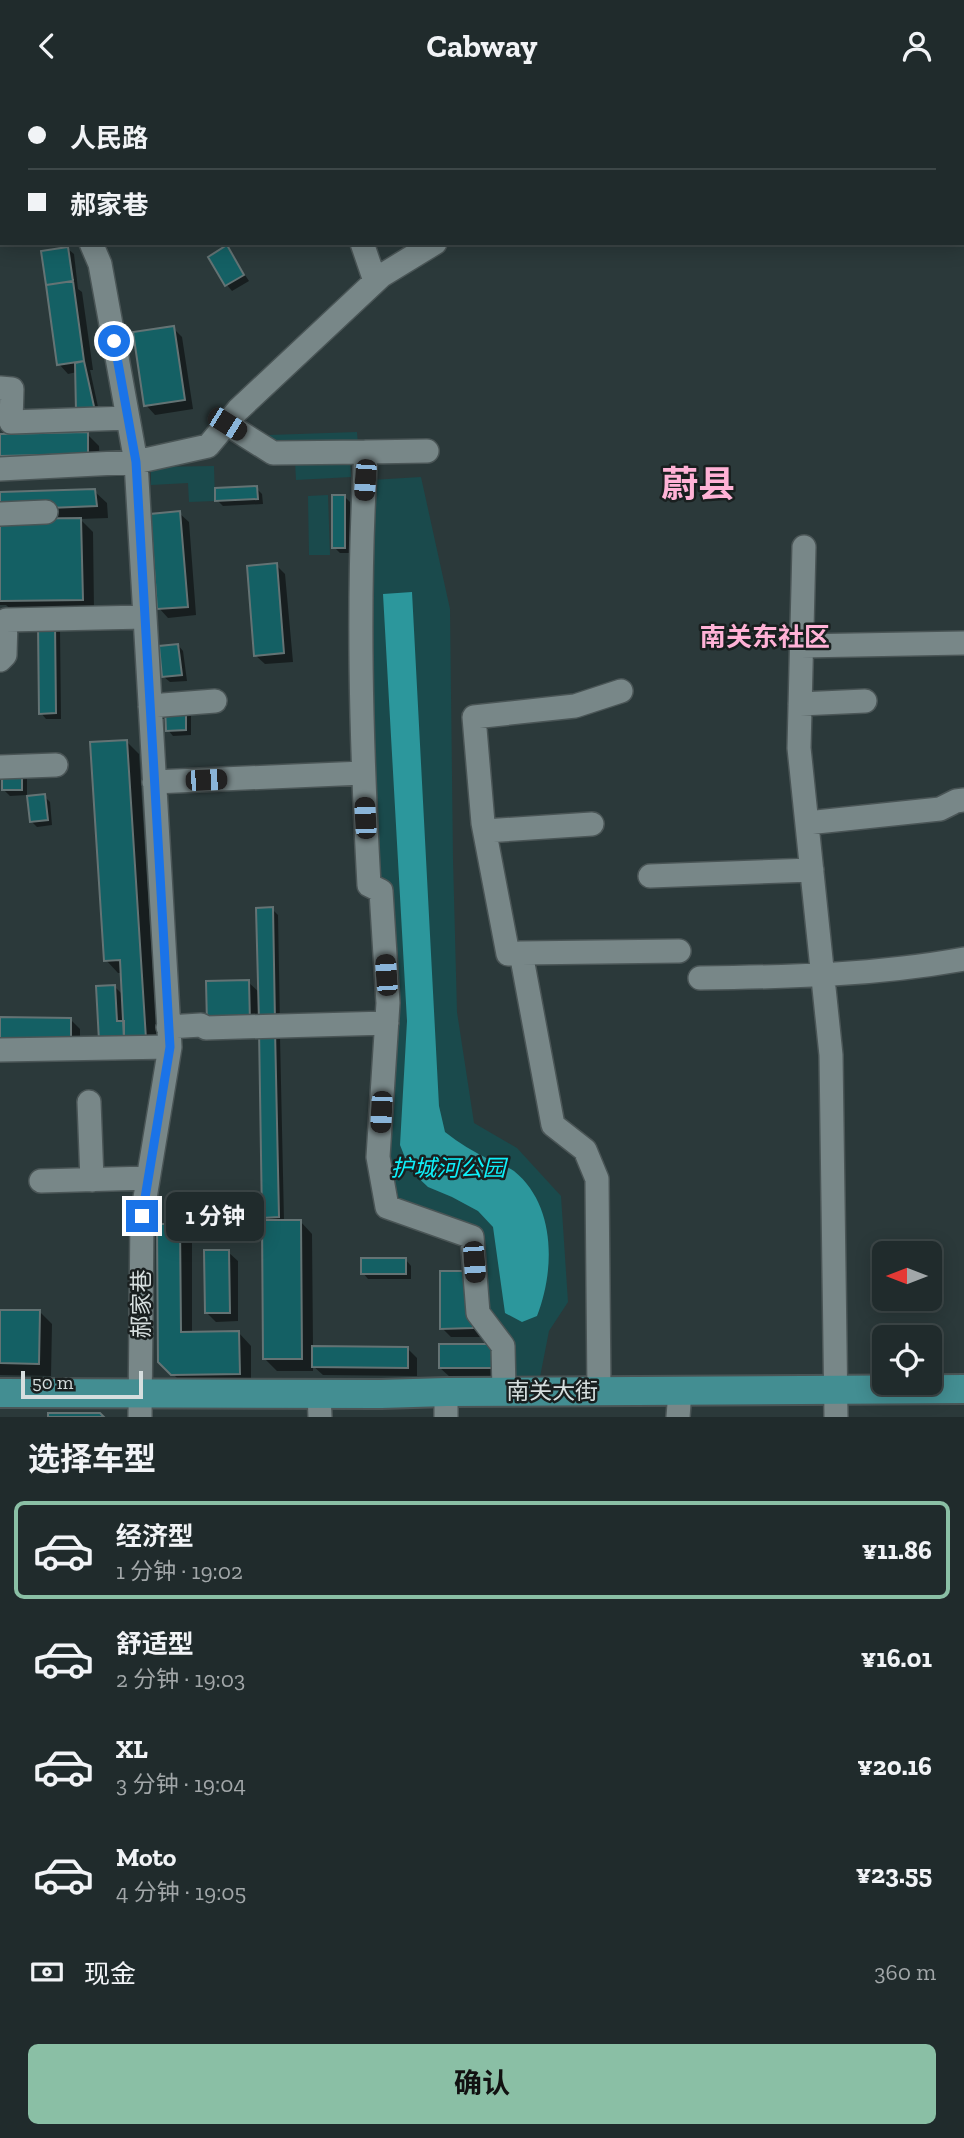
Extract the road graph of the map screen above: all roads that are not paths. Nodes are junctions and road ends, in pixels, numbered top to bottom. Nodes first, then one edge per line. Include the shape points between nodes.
1 (92, 245) edge
2 (363, 245) edge
3 (432, 245) edge
4 (375, 281) junction
5 (0, 388) edge
6 (128, 418) junction
7 (227, 424) junction
8 (427, 451) dead end
9 (366, 452) junction
10 (136, 462) junction
11 (0, 469) edge
12 (46, 512) dead end
13 (0, 514) edge
14 (804, 547) dead end
15 (145, 617) junction
16 (3, 620) edge
17 (964, 643) edge
18 (802, 646) junction
19 (0, 660) edge
20 (621, 691) dead end
21 (215, 701) dead end
22 (864, 701) dead end
23 (800, 704) junction
24 (150, 706) junction
25 (56, 765) dead end
26 (0, 767) edge
27 (363, 772) junction
28 (154, 782) junction
29 (964, 800) edge
30 (807, 823) junction
31 (592, 824) dead end
32 (485, 831) junction
33 (812, 870) junction
34 (650, 876) dead end
35 (679, 951) dead end
36 (521, 953) junction
37 (964, 959) edge
38 (824, 976) junction
39 (699, 978) dead end
40 (387, 1023) junction
41 (169, 1037) junction
42 (0, 1050) edge
43 (89, 1102) dead end
44 (148, 1178) junction
45 (92, 1180) junction
46 (41, 1181) dead end
47 (964, 1389) edge
48 (599, 1391) junction
49 (504, 1392) junction
50 (0, 1393) edge
51 (836, 1403) edge
52 (446, 1404) edge
53 (679, 1404) edge
54 (140, 1405) edge
55 (319, 1405) edge

1 - 6 street, 郝家巷 via 100,264
2 - 4 street
3 - 4 street
4 - 7 street
5 - 6 street via 12,389 10,422
6 - 10 street, 郝家巷
7 - 9 street via 273,453
7 - 10 street via 208,446
8 - 9 street
9 - 27 street via 361,534
10 - 11 street
10 - 15 street, 郝家巷
12 - 13 street
14 - 18 street
15 - 16 street
15 - 24 street, 郝家巷
16 - 19 street via 5,655
17 - 18 street
18 - 23 street
20 - 32 street via 575,706 474,717
21 - 24 street
22 - 23 street
23 - 30 street via 799,748
24 - 28 street, 郝家巷
25 - 26 street
27 - 28 street
27 - 40 street via 369,885 381,891
28 - 41 street, 郝家巷
29 - 30 street via 940,809
30 - 33 street
31 - 32 street
32 - 36 street via 508,954
33 - 34 street
33 - 38 street
35 - 36 street
36 - 48 street via 553,1125 584,1150 597,1179
37 - 38 street
38 - 39 street
38 - 51 street via 831,1055
40 - 41 street via 201,1025
40 - 49 street via 378,1157 387,1207 472,1237 478,1314 503,1346
41 - 42 street
41 - 44 street, 郝家巷
43 - 45 street
44 - 45 street
44 - 54 street, 郝家巷 via 142,1216
45 - 46 street
47 - 51 main road, 南关大街
48 - 49 main road, 南关大街
48 - 53 main road, 南关大街
49 - 52 main road, 南关大街
50 - 54 main road, 南关大街
51 - 53 main road, 南关大街
52 - 55 main road, 南关大街 via 381,1394
54 - 55 main road, 南关大街

